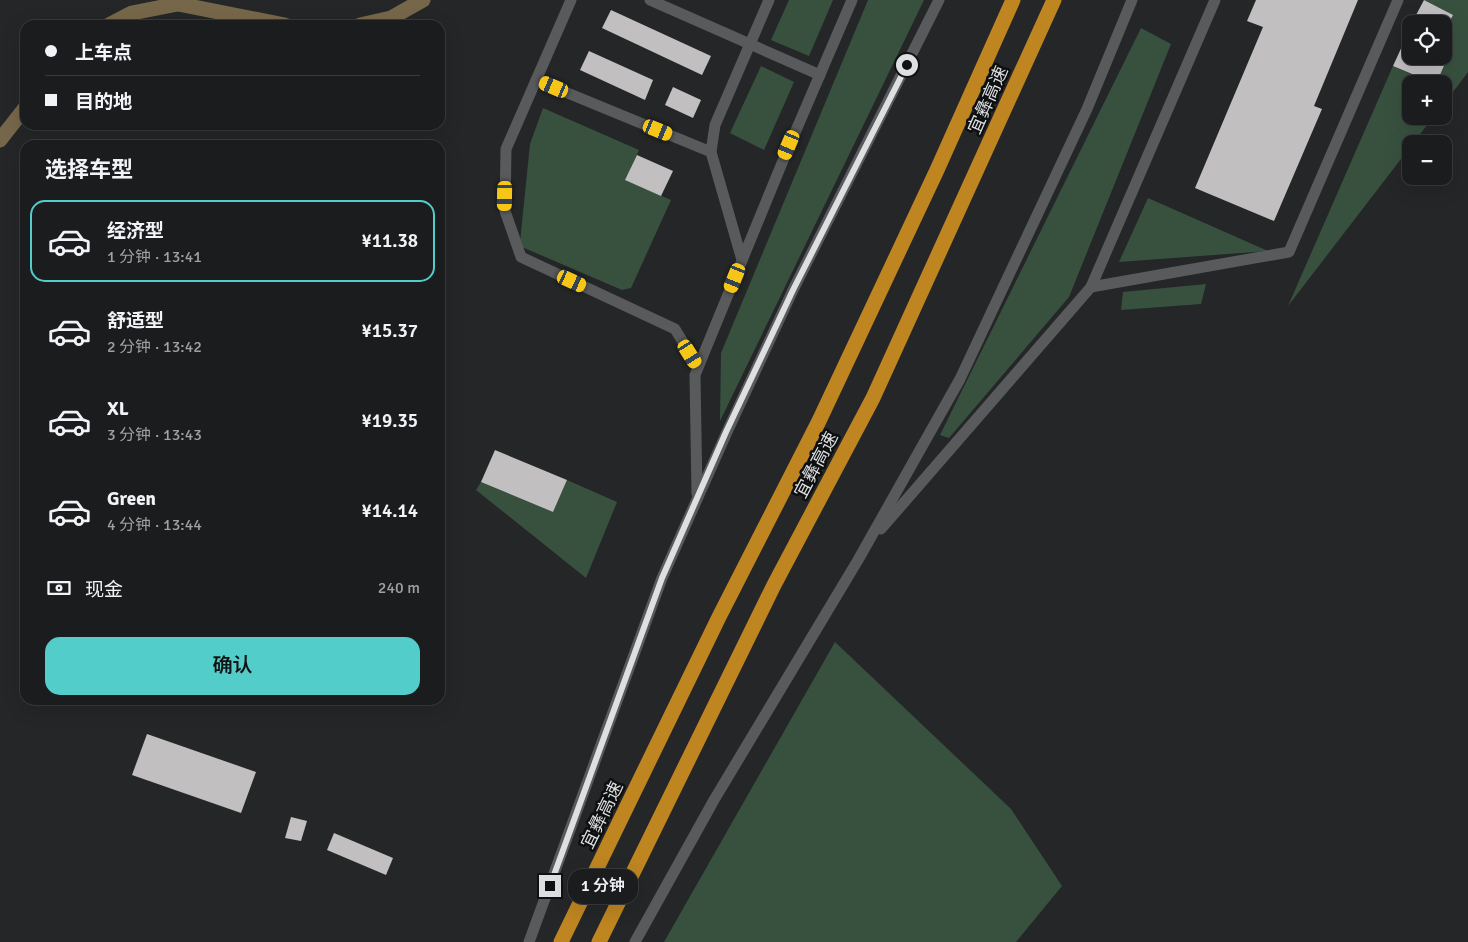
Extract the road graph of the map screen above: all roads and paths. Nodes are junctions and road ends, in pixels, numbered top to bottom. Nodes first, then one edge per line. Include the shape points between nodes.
1 (423, 0) edge
2 (571, 0) edge
3 (650, 0) edge
4 (770, 0) edge
5 (852, 0) edge
6 (939, 0) edge
7 (1013, 0) edge
8 (1054, 0) edge
9 (1132, 0) edge
10 (1215, 0) edge
11 (1398, 0) edge
12 (119, 20) edge
13 (260, 20) edge
14 (382, 20) edge
15 (750, 44) junction
16 (820, 74) junction
17 (536, 80) junction
18 (20, 114) edge
19 (0, 140) edge
20 (711, 152) junction
21 (742, 260) junction
22 (1091, 287) junction
23 (698, 367) junction
24 (697, 499) junction
25 (865, 547) junction
26 (529, 942) edge
27 (561, 942) edge
28 (599, 942) edge
29 (635, 942) edge

1 - 14 main road
2 - 17 lane
3 - 15 lane
4 - 15 lane
5 - 16 lane
6 - 24 lane via 793,290
7 - 27 highway, 宜彝高速 via 819,421
8 - 28 highway, 宜彝高速 via 872,398 774,586
9 - 25 lane via 1087,109 960,379
10 - 22 lane
11 - 22 lane via 1289,252
12 - 13 main road via 132,13 178,4
15 - 16 lane
15 - 20 lane via 716,125
16 - 21 lane
17 - 20 lane
17 - 23 lane via 506,149 505,211 521,257 675,329
18 - 19 main road
20 - 21 lane
21 - 23 lane
22 - 25 lane
23 - 24 lane via 695,375
24 - 26 lane via 662,578
25 - 29 lane via 714,800

